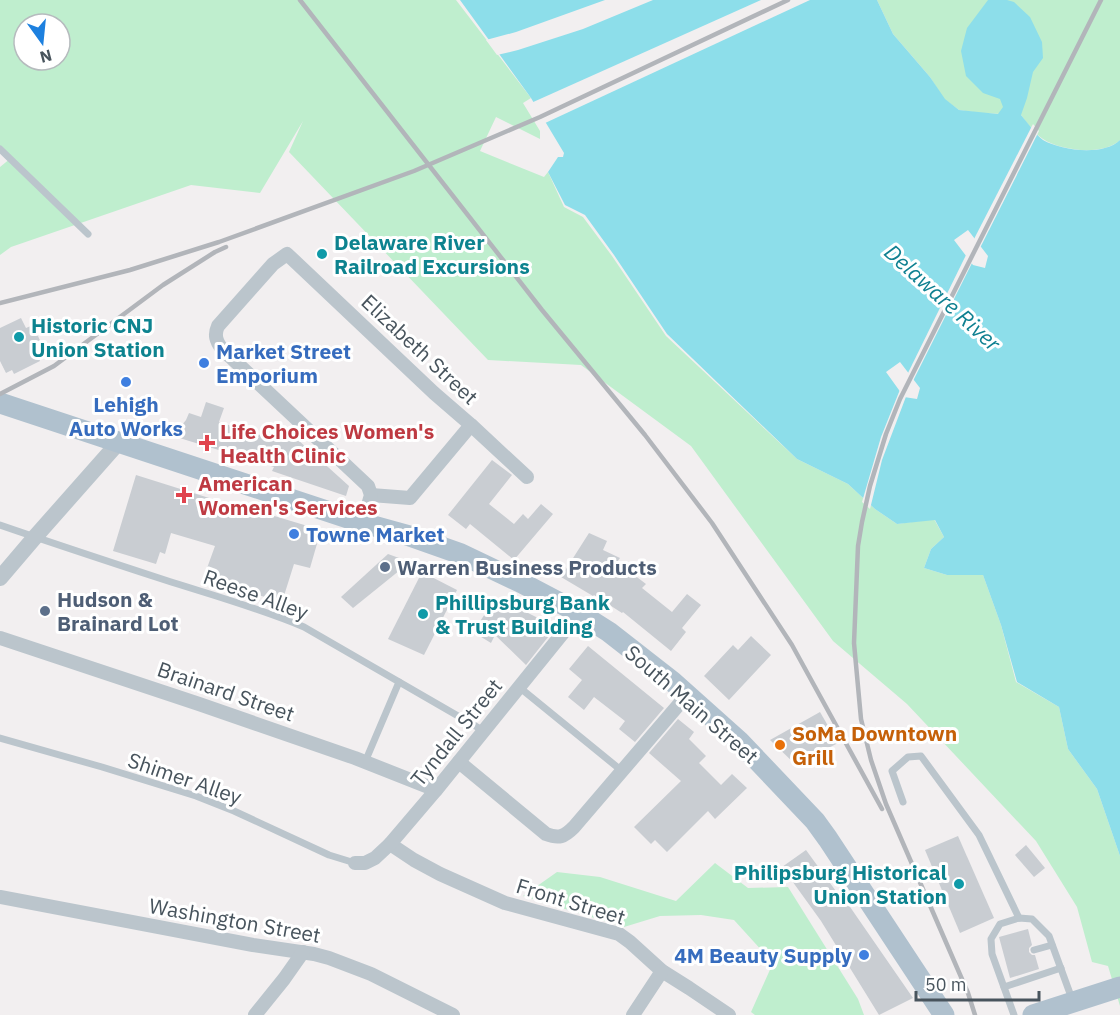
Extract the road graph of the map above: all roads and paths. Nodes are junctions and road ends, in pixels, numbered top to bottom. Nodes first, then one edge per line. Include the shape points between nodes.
1 (0, 149) edge
2 (88, 234) dead end
3 (0, 403) edge
4 (471, 425) junction
5 (119, 442) junction
6 (527, 477) dead end
7 (371, 495) junction
8 (363, 523) junction
9 (0, 525) edge
10 (35, 537) junction
11 (0, 578) edge
12 (579, 613) junction
13 (0, 638) edge
14 (399, 682) junction
15 (519, 687) junction
16 (687, 695) junction
17 (484, 731) junction
18 (0, 738) edge
19 (365, 762) junction
20 (459, 762) junction
21 (622, 771) junction
22 (436, 790) junction
23 (903, 802) dead end
24 (390, 844) junction
25 (355, 863) joint
26 (0, 897) edge
27 (1019, 918) junction
28 (1052, 945) junction
29 (1034, 950) dead end
30 (303, 952) junction
31 (1005, 958) dead end
32 (994, 961) junction
33 (1061, 968) junction
34 (662, 971) junction
35 (1004, 987) junction
36 (1114, 989) edge
37 (1075, 1008) edge
38 (255, 1015) edge
39 (453, 1015) edge
40 (633, 1015) edge
41 (729, 1015) edge
42 (944, 1015) edge
43 (1014, 1015) edge
44 (1033, 1015) edge

1 - 2 lane
3 - 5 main road, South Main Street
4 - 6 street, Elizabeth Street
4 - 7 street, Elizabeth Street via 410,498
4 - 7 street, Elizabeth Street via 287,254 273,264 219,326 216,341 358,476
5 - 8 main road, South Main Street
5 - 10 street
7 - 8 street
8 - 12 main road, South Main Street via 461,554
9 - 10 lane, Reese Alley
10 - 11 street
10 - 14 lane, Reese Alley via 279,617 304,627
12 - 15 street, Tyndall Street
12 - 16 main road, South Main Street via 609,632
13 - 19 street, Brainard Street
14 - 17 lane, Reese Alley
14 - 19 lane
15 - 17 street, Tyndall Street
15 - 21 lane
16 - 21 street
16 - 42 main road, South Main Street via 739,741 814,821
17 - 20 street, Tyndall Street
18 - 25 lane, Shimer Alley via 196,796
19 - 22 street, Brainard Street
20 - 21 street via 546,834 555,837 568,833
20 - 22 street, Tyndall Street
22 - 24 street, Tyndall Street
23 - 27 lane via 892,771 908,757 921,756 979,835
24 - 25 street, Tyndall Street via 375,858
24 - 34 street, Front Street via 440,874 505,903 619,934
26 - 30 street, Washington Street
27 - 28 lane via 1032,919
27 - 32 lane via 1000,924 991,939
28 - 29 lane
28 - 33 lane
30 - 38 street
30 - 39 street, Washington Street via 371,974
31 - 32 lane
32 - 35 lane
33 - 35 lane
33 - 37 lane
34 - 40 street
34 - 41 street, Front Street
35 - 43 lane
36 - 37 main road
37 - 44 main road

